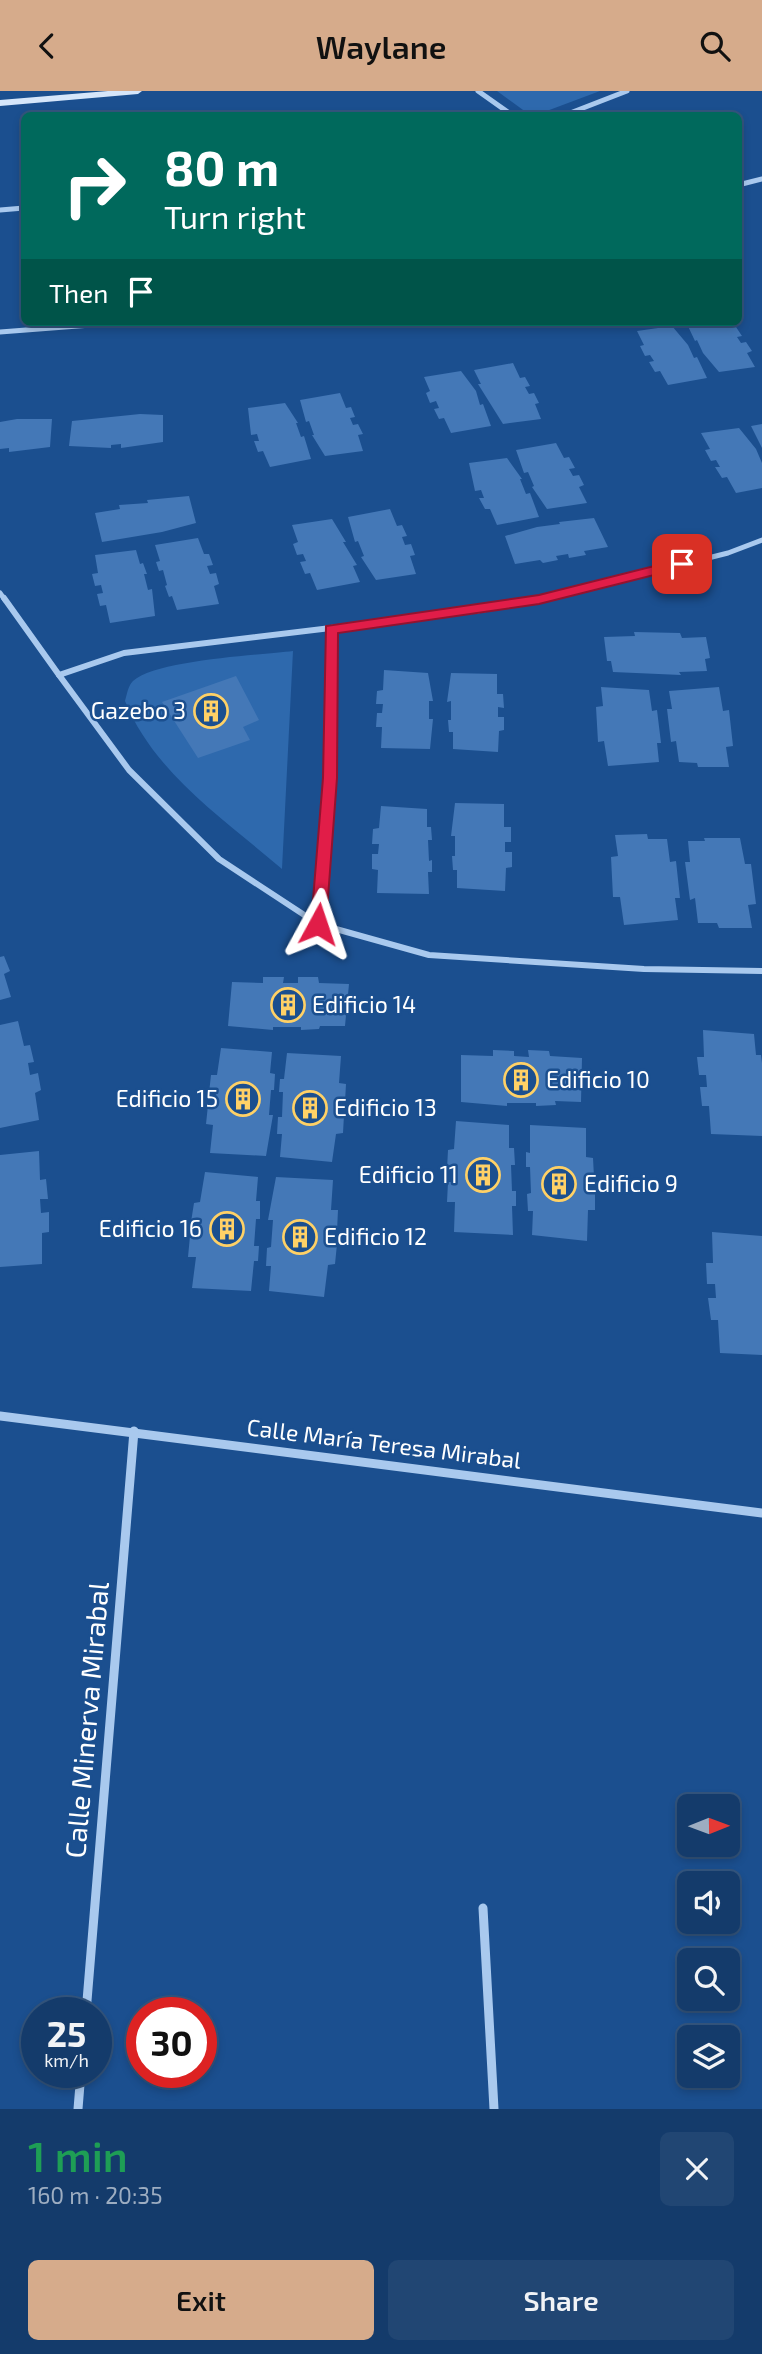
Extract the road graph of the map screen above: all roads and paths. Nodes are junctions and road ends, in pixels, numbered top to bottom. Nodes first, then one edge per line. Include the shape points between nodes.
1 (138, 91) edge
2 (478, 91) edge
3 (627, 91) edge
4 (0, 103) edge
5 (508, 112) edge
6 (573, 112) edge
7 (762, 179) edge
8 (742, 184) edge
9 (21, 208) edge
10 (0, 210) edge
11 (78, 326) edge
12 (0, 332) edge
13 (762, 540) edge
14 (0, 593) edge
15 (331, 629) junction
16 (59, 675) junction
17 (318, 924) junction
18 (762, 971) edge
19 (0, 1416) edge
20 (134, 1431) junction
21 (762, 1513) edge
22 (483, 1908) dead end
23 (87, 1997) edge
24 (80, 2088) edge
25 (78, 2109) edge
26 (494, 2109) edge

1 - 4 street
2 - 5 street
3 - 6 street
7 - 8 street
9 - 10 street
11 - 12 street
13 - 15 street via 728,553 539,600
14 - 16 street
15 - 16 street via 124,653
15 - 17 street via 330,778
16 - 17 street via 129,770 219,859
17 - 18 street via 429,954 644,969
19 - 20 street, Calle María Teresa Mirabal
20 - 21 street, Calle María Teresa Mirabal
20 - 23 street, Calle Minerva Mirabal
22 - 26 street
24 - 25 street

